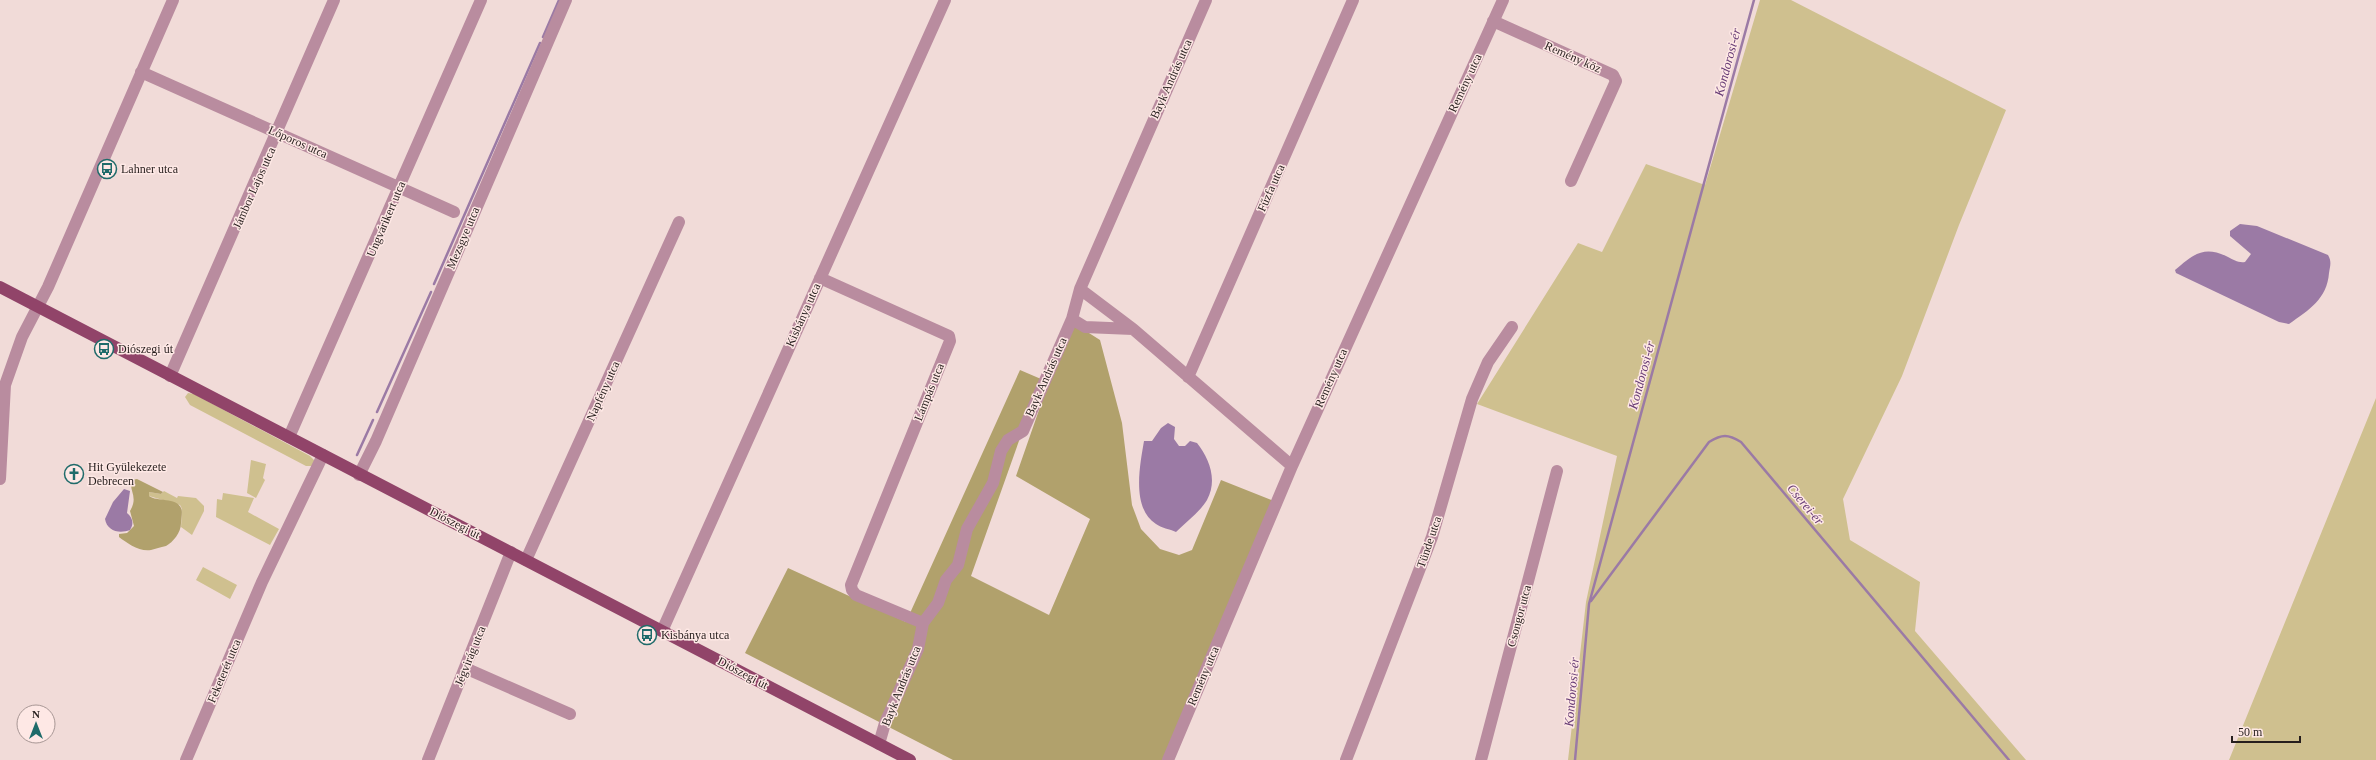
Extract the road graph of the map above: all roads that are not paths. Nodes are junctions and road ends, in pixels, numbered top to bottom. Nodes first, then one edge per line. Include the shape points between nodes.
1 (173, 0) edge
2 (334, 0) edge
3 (480, 0) edge
4 (566, 0) edge
5 (945, 0) edge
6 (1206, 0) edge
7 (1353, 0) edge
8 (1503, 0) edge
9 (1493, 21) junction
10 (141, 72) junction
11 (277, 133) junction
12 (1571, 181) dead end
13 (399, 187) junction
14 (454, 212) dead end
15 (679, 222) dead end
16 (820, 278) junction
17 (0, 287) edge
18 (1080, 289) junction
19 (38, 307) junction
20 (1072, 319) junction
21 (1512, 327) dead end
22 (1133, 329) junction
23 (170, 376) junction
24 (1188, 377) junction
25 (289, 437) junction
26 (323, 455) junction
27 (1292, 466) junction
28 (1557, 471) dead end
29 (359, 474) junction
30 (0, 479) edge
31 (511, 552) junction
32 (526, 560) junction
33 (923, 623) junction
34 (662, 631) junction
35 (465, 668) junction
36 (570, 714) dead end
37 (879, 744) junction
38 (186, 760) edge
39 (428, 760) edge
40 (910, 760) edge
41 (1168, 760) edge
42 (1346, 760) edge
43 (1481, 760) edge

1 - 10 street
2 - 11 street, Jámbor Lajos utca
3 - 13 street, Ungvárikert utca
4 - 29 street, Mezsgye utca via 376,441
5 - 16 street, Kisbánya utca
6 - 18 street, Bayk András utca
7 - 24 street, Fűzfa utca
8 - 9 street, Remény utca
9 - 12 street, Remény köz via 1613,75 1616,81
9 - 27 street, Remény utca
10 - 11 street, Lőporos utca
10 - 19 street
11 - 13 street, Lőporos utca
11 - 23 street, Jámbor Lajos utca
13 - 14 street, Lőporos utca
13 - 25 street, Ungvárikert utca
15 - 32 street, Napfény utca
16 - 33 street, Lámpás utca via 949,336 950,341 852,579 852,590 856,595
16 - 34 street, Kisbánya utca
17 - 19 main road, Diószegi út
18 - 20 street, Bayk András utca
18 - 22 street
19 - 23 main road, Diószegi út
19 - 30 street via 22,337 5,385
20 - 22 street via 1085,326
20 - 33 street, Bayk András utca via 1023,431 1008,440 1001,451 993,483 967,528 958,565 946,580 938,603
21 - 42 street, Tünde utca via 1488,362 1472,399 1432,537
22 - 24 street
23 - 25 main road, Diószegi út
24 - 27 street
25 - 26 main road, Diószegi út
26 - 29 main road, Diószegi út
26 - 38 street, Feketerét utca via 262,582
27 - 41 street, Remény utca
28 - 43 street, Csongor utca
29 - 31 main road, Diószegi út
31 - 32 main road, Diószegi út
31 - 35 street, Jégvirág utca
32 - 34 main road, Diószegi út
33 - 37 street, Bayk András utca via 918,650 885,723
34 - 37 main road, Diószegi út
35 - 36 street
35 - 39 street, Jégvirág utca
37 - 40 main road, Diószegi út

